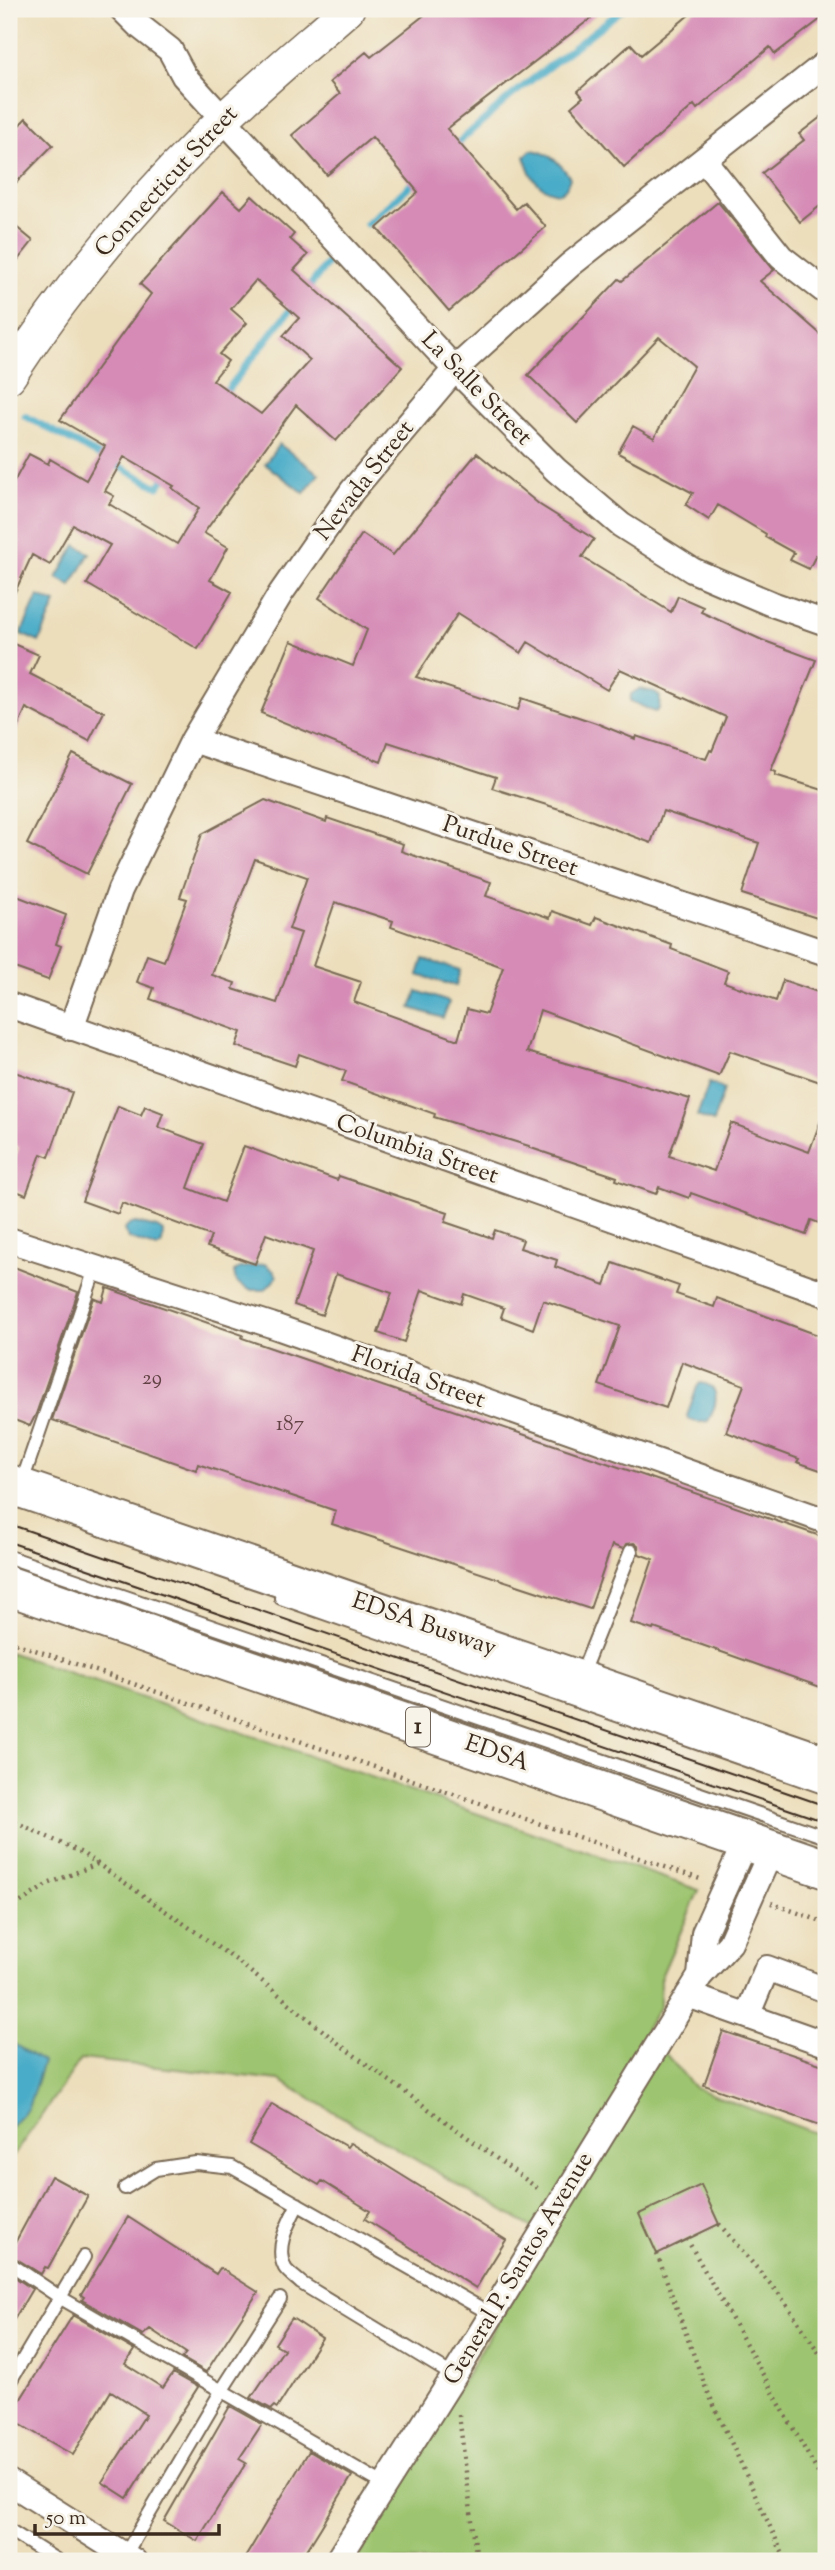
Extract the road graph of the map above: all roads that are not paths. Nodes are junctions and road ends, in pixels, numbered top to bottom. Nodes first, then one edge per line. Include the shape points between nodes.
1 (348, 9) edge
2 (130, 17) edge
3 (826, 63) edge
4 (223, 119) junction
5 (704, 160) junction
6 (826, 292) edge
7 (455, 369) junction
8 (9, 377) edge
9 (826, 623) edge
10 (193, 740) junction
11 (826, 953) edge
12 (9, 1005) edge
13 (71, 1028) junction
14 (9, 1240) edge
15 (95, 1269) junction
16 (826, 1294) edge
17 (14, 1486) edge
18 (826, 1521) edge
19 (631, 1551) dead end
20 (9, 1557) edge
21 (9, 1586) edge
22 (272, 1595) dead end
23 (579, 1680) junction
24 (826, 1765) edge
25 (826, 1787) edge
26 (826, 1836) edge
27 (759, 1845) junction
28 (826, 1869) edge
29 (694, 1985) junction
30 (826, 1990) edge
31 (747, 2016) junction
32 (826, 2044) edge
33 (125, 2188) dead end
34 (298, 2204) junction
35 (84, 2257) dead end
36 (9, 2263) edge
37 (61, 2298) junction
38 (280, 2299) dead end
39 (491, 2314) junction
40 (454, 2376) junction
41 (9, 2383) edge
42 (222, 2390) junction
43 (9, 2482) edge
44 (385, 2485) junction
45 (9, 2530) edge
46 (129, 2558) edge
47 (58, 2561) edge
48 (337, 2561) edge

1 - 4 street, Connecticut Street
2 - 4 street, La Salle Street via 170,50 184,76
3 - 5 street, Nevada Street
4 - 7 street, La Salle Street
4 - 8 street, Connecticut Street via 107,244
5 - 6 street via 781,257
5 - 7 street, Nevada Street via 570,265
7 - 9 street, La Salle Street via 556,470 621,525 692,570
7 - 10 street, Nevada Street via 344,503 281,593
10 - 11 street, Purdue Street
10 - 13 street, Nevada Street via 120,890
12 - 13 street, Columbia Street
13 - 16 street, Columbia Street
14 - 15 street, Florida Street
15 - 17 lane
15 - 18 street, Florida Street via 271,1325 662,1469
17 - 23 highway
19 - 23 lane
20 - 26 lane
21 - 27 highway, EDSA / 1
22 - 25 lane, EDSA Busway
23 - 24 highway
27 - 28 highway, EDSA / 1
27 - 29 street, General P. Santos Avenue via 726,1888 704,1933
27 - 29 street, General P. Santos Avenue via 750,1896 730,1943
29 - 31 street
29 - 39 street, General P. Santos Avenue
30 - 31 street via 767,1968
31 - 32 street
33 - 34 lane via 156,2169 196,2163 232,2167
34 - 39 lane
34 - 40 lane via 281,2249 285,2268
35 - 37 lane
36 - 37 lane
37 - 41 lane
37 - 42 lane
38 - 42 lane
39 - 40 street, General P. Santos Avenue
40 - 44 street, General P. Santos Avenue
42 - 44 lane
42 - 46 lane
43 - 46 street
44 - 48 street, General P. Santos Avenue
45 - 47 lane

